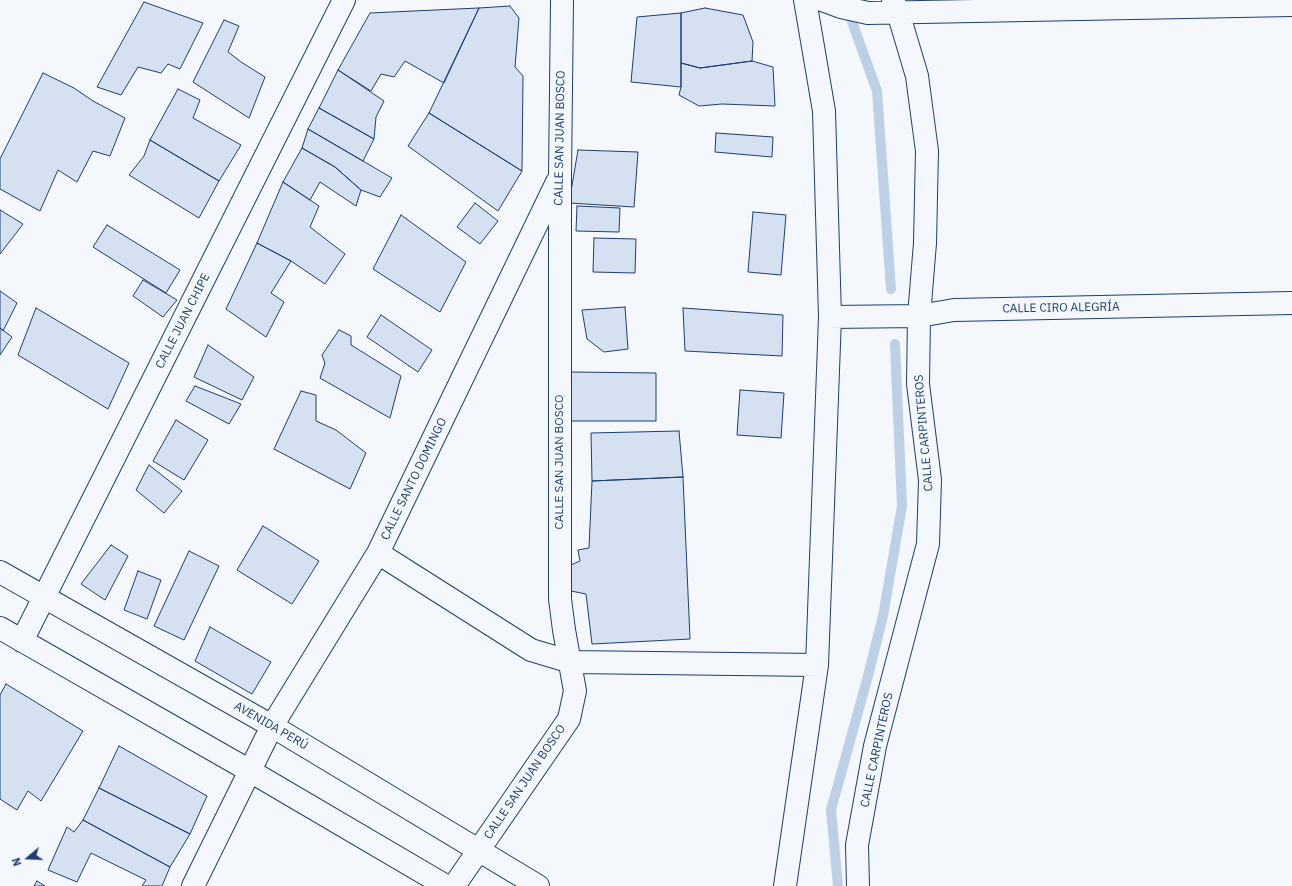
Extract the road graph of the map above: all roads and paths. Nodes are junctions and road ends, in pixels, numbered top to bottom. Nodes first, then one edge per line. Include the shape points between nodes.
1 (344, 0) edge
2 (562, 0) edge
3 (805, 0) edge
4 (822, 0) edge
5 (1292, 5) edge
6 (896, 6) edge
7 (560, 177) junction
8 (1292, 303) edge
9 (919, 316) junction
10 (830, 318) junction
11 (378, 553) junction
12 (0, 572) edge
13 (44, 597) junction
14 (0, 628) edge
15 (22, 641) junction
16 (570, 662) junction
17 (817, 665) junction
18 (272, 726) junction
19 (250, 771) junction
20 (479, 851) junction
21 (193, 886) edge
22 (446, 886) edge
23 (454, 886) edge
24 (538, 886) edge
25 (785, 886) edge
26 (858, 886) edge

1 - 13 street, CALLE JUAN CHIPE
2 - 7 street, CALLE SAN JUAN BOSCO
3 - 10 street via 824,111
4 - 6 street via 868,12
5 - 6 street
6 - 9 street, CALLE CARPINTEROS via 918,76 928,151
7 - 11 street, CALLE SANTO DOMINGO
7 - 16 street, CALLE SAN JUAN BOSCO via 560,598
8 - 9 street, CALLE CIRO ALEGRÍA via 954,310
9 - 10 street, CALLE CIRO ALEGRÍA
9 - 26 street, CALLE CARPINTEROS via 918,384 930,480 928,544 875,746 857,845
10 - 17 street
11 - 16 street via 531,650
11 - 18 street, CALLE SANTO DOMINGO
12 - 13 street, AVENIDA PERÚ
13 - 15 street, CALLE JUAN CHIPE
13 - 18 street, AVENIDA PERÚ
14 - 15 street
15 - 19 street
16 - 17 street
16 - 20 street, CALLE SAN JUAN BOSCO via 575,691 569,719
17 - 25 street
18 - 19 street, CALLE SANTO DOMINGO
18 - 20 street, AVENIDA PERÚ
19 - 21 street, CALLE SANTO DOMINGO
19 - 22 street
20 - 23 street, CALLE SAN JUAN BOSCO
20 - 24 street, AVENIDA PERÚ

